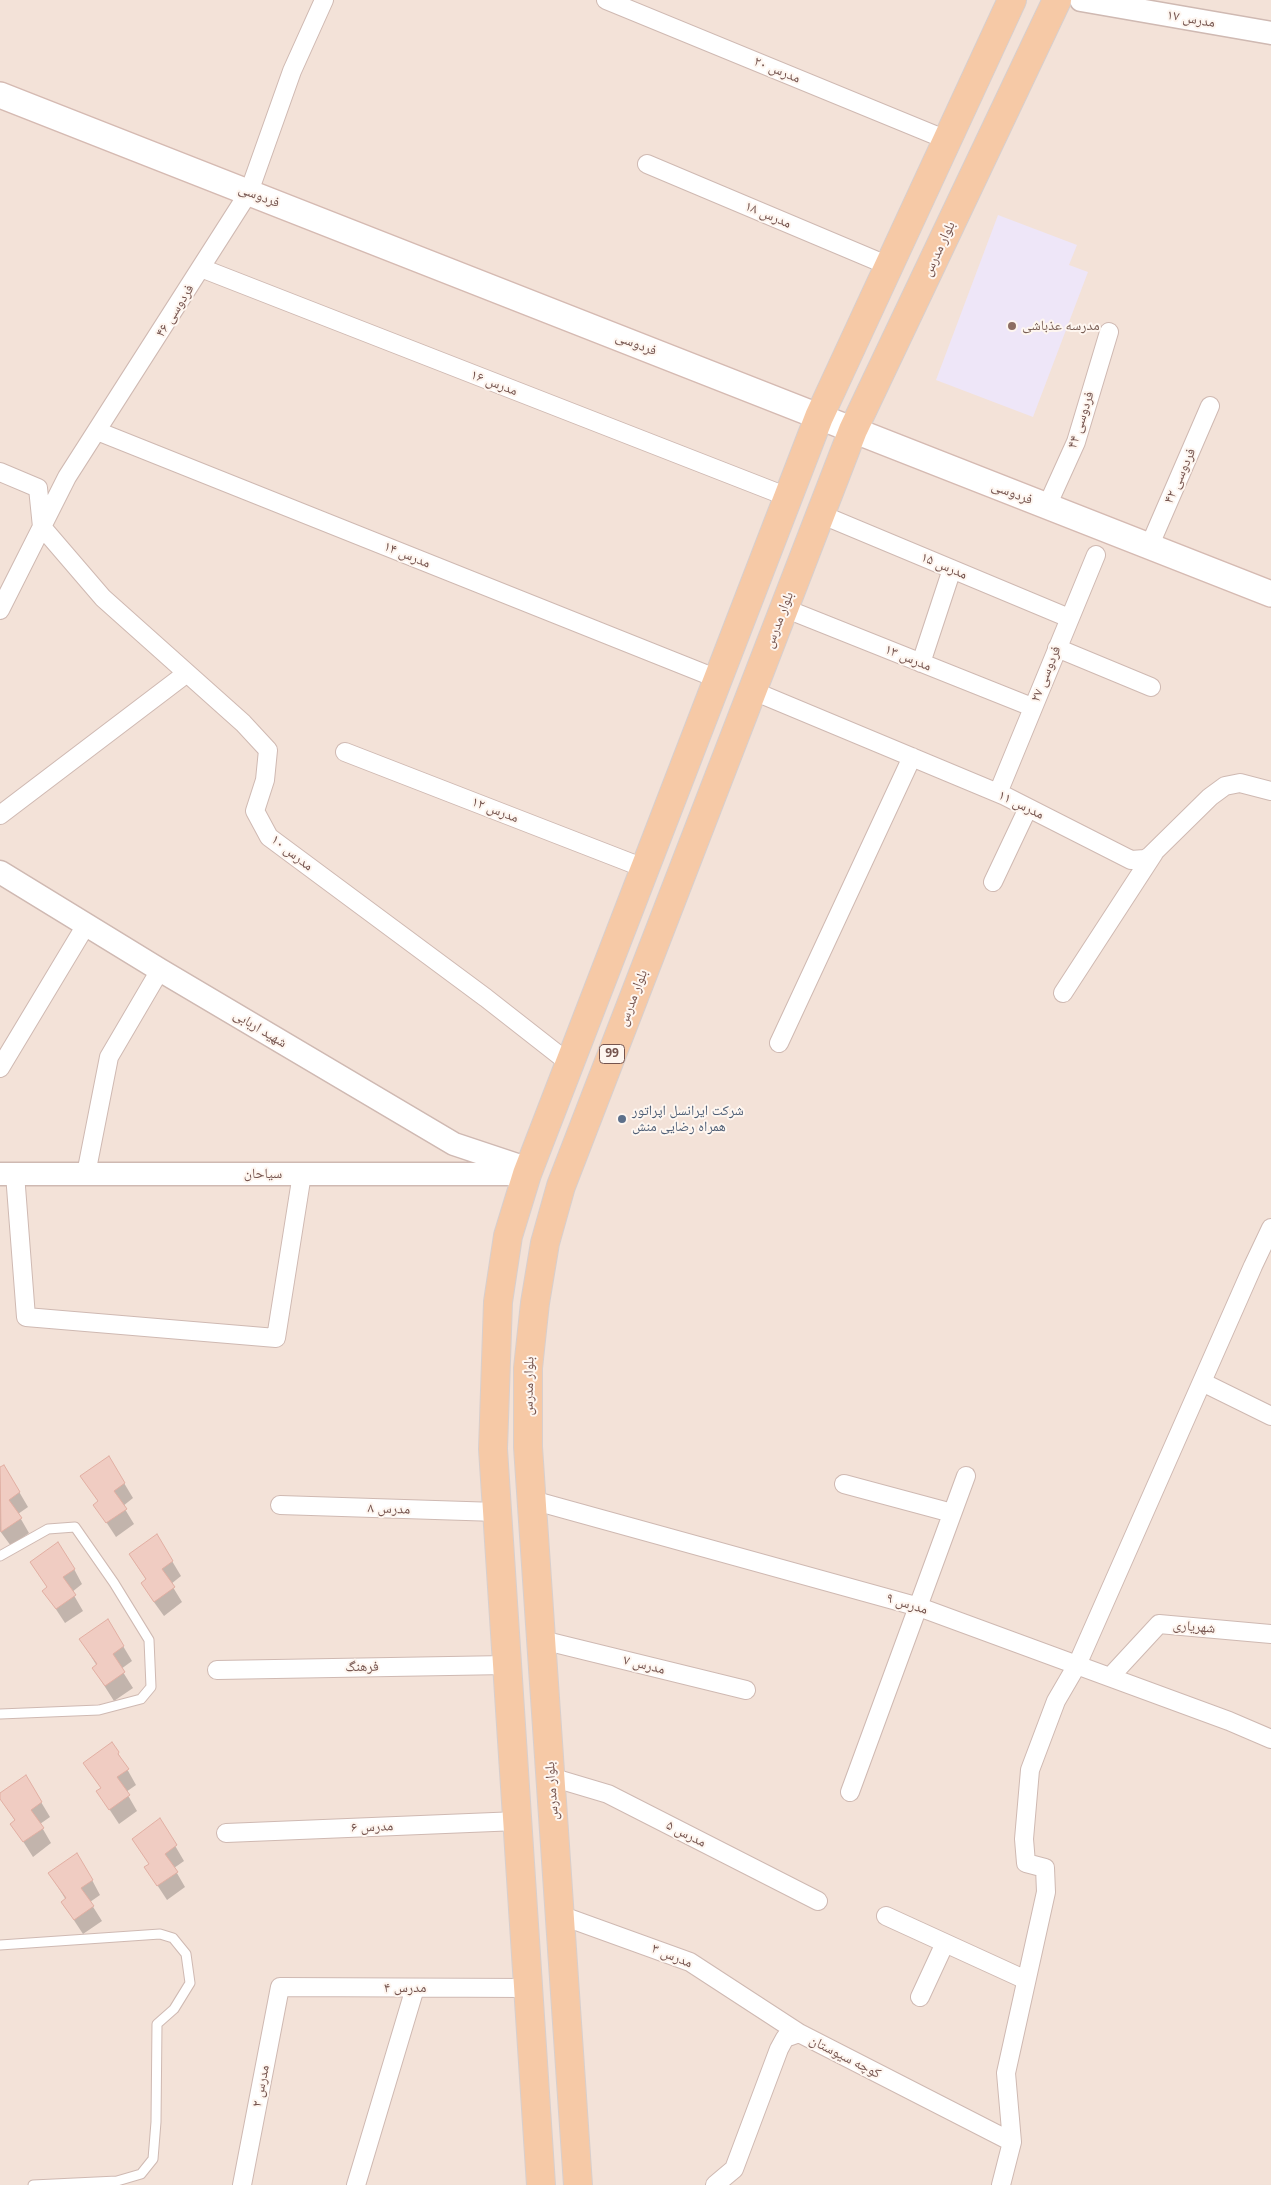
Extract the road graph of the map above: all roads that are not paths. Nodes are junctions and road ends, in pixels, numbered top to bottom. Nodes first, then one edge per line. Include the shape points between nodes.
1 (324, 0) edge
2 (606, 0) edge
3 (1012, 0) edge
4 (1057, 0) edge
5 (1081, 0) edge
6 (1271, 33) edge
7 (0, 95) edge
8 (947, 140) junction
9 (647, 164) dead end
10 (249, 192) junction
11 (889, 266) junction
12 (201, 268) junction
13 (1108, 332) dead end
14 (1210, 406) dead end
15 (819, 416) junction
16 (853, 430) junction
17 (97, 431) junction
18 (0, 472) edge
19 (788, 497) junction
20 (1047, 506) junction
21 (820, 514) junction
22 (42, 527) junction
23 (1149, 546) junction
24 (1096, 555) dead end
25 (952, 569) junction
26 (1271, 594) edge
27 (784, 608) junction
28 (0, 610) edge
29 (1069, 618) junction
30 (1057, 648) junction
31 (921, 663) junction
32 (187, 673) junction
33 (718, 678) junction
34 (1151, 687) dead end
35 (751, 690) junction
36 (1032, 707) junction
37 (345, 752) dead end
38 (912, 757) junction
39 (1271, 791) edge
40 (998, 793) junction
41 (1028, 808) junction
42 (0, 815) edge
43 (1154, 852) junction
44 (644, 868) junction
45 (0, 872) edge
46 (993, 882) dead end
47 (86, 925) junction
48 (160, 970) junction
49 (1063, 993) dead end
50 (779, 1043) dead end
51 (569, 1063) junction
52 (0, 1068) edge
53 (474, 1150) junction
54 (528, 1171) junction
55 (8, 1174) edge
56 (86, 1174) junction
57 (302, 1174) junction
58 (468, 1174) junction
59 (1271, 1228) edge
60 (1202, 1382) junction
61 (1271, 1416) edge
62 (966, 1476) dead end
63 (844, 1484) dead end
64 (532, 1500) junction
65 (280, 1505) dead end
66 (497, 1512) junction
67 (952, 1513) junction
68 (0, 1556) edge
69 (919, 1607) junction
70 (1271, 1634) edge
71 (542, 1640) junction
72 (507, 1665) junction
73 (1077, 1665) junction
74 (217, 1670) dead end
75 (1110, 1677) junction
76 (746, 1690) dead end
77 (0, 1714) edge
78 (1271, 1739) edge
79 (551, 1777) junction
80 (850, 1792) dead end
81 (518, 1821) junction
82 (226, 1834) dead end
83 (818, 1901) dead end
84 (560, 1915) junction
85 (886, 1916) dead end
86 (945, 1943) junction
87 (0, 1945) edge
88 (1026, 1980) junction
89 (280, 1987) joint
90 (415, 1988) junction
91 (529, 1988) junction
92 (920, 1997) dead end
93 (799, 2033) junction
94 (574, 2130) junction
95 (538, 2132) junction
96 (1012, 2142) junction
97 (33, 2185) edge
98 (242, 2185) edge
99 (356, 2185) edge
100 (541, 2185) edge
101 (578, 2185) edge
102 (715, 2185) edge
103 (1001, 2185) edge

1 - 10 street, فردوسی ۴۶ via 292,71
2 - 8 street, مدرس ۲۰
3 - 8 main road
4 - 16 main road, بلوار مدرس / 99
5 - 6 street, مدرس ۱۷
7 - 10 main road, فردوسی
8 - 11 main road
9 - 11 street, مدرس ۱۸
10 - 12 street, فردوسی ۴۶
10 - 15 main road, فردوسی
11 - 15 main road
12 - 17 street, فردوسی ۴۶
12 - 19 street, مدرس ۱۶
13 - 20 street, فردوسی ۴۴ via 1076,442
14 - 23 street, فردوسی ۴۲
15 - 16 main road, فردوسی
15 - 19 main road
16 - 20 main road, فردوسی
16 - 21 main road, بلوار مدرس / 99
17 - 22 street, فردوسی ۴۶ via 68,476
17 - 33 street, مدرس ۱۴
18 - 22 street via 38,488
19 - 33 main road
20 - 23 main road, فردوسی
21 - 25 street, مدرس ۱۵
21 - 27 main road, بلوار مدرس / 99
22 - 28 street, فردوسی ۴۶
22 - 32 street, مدرس ۱۰ via 103,598
23 - 26 main road, فردوسی
24 - 29 street, فردوسی ۲۷
25 - 29 street, مدرس ۱۵
25 - 31 street
27 - 31 street, مدرس ۱۳
27 - 35 main road, بلوار مدرس / 99
29 - 30 street, فردوسی ۲۷
30 - 34 street
30 - 36 street, فردوسی ۲۷
31 - 36 street, مدرس ۱۳
32 - 42 street
32 - 51 street, مدرس ۱۰ via 268,750 265,780 255,811 269,837
33 - 44 main road
35 - 38 street, مدرس ۱۱
35 - 64 main road, بلوار مدرس / 99 via 565,1176 545,1243 528,1368
36 - 40 street, فردوسی ۲۷
37 - 44 street, مدرس ۱۲
38 - 40 street, مدرس ۱۱
38 - 50 street
39 - 43 street, مدرس ۱۱ via 1240,783 1225,786
40 - 41 street, مدرس ۱۱
41 - 43 street, مدرس ۱۱ via 1131,860 1145,859
41 - 46 street
43 - 49 street
44 - 51 main road
45 - 47 street, شهید اربابی
47 - 48 street, شهید اربابی
47 - 52 street
48 - 53 street, شهید اربابی via 454,1144
48 - 56 street via 109,1057
51 - 54 main road
53 - 54 street, شهید اربابی
53 - 58 street
54 - 58 street, سیاحان
54 - 66 main road via 508,1236 498,1302 493,1449
55 - 56 street, سیاحان
55 - 57 street via 26,1317 276,1338
56 - 57 street, سیاحان
57 - 58 street, سیاحان
59 - 60 street
60 - 61 street
60 - 73 street
62 - 67 street
63 - 67 street
64 - 69 street, مدرس ۹
64 - 71 main road, بلوار مدرس / 99
65 - 66 street, مدرس ۸
66 - 72 main road
67 - 69 street
68 - 77 lane via 48,1529 75,1527 149,1640 151,1687 141,1699 99,1710
69 - 73 street, مدرس ۹
69 - 80 street
70 - 75 street, شهریاری via 1159,1624
71 - 76 street, مدرس ۷
71 - 79 main road, بلوار مدرس / 99
72 - 74 street, فرهنگ
72 - 81 main road
73 - 75 street, مدرس ۹
73 - 88 street via 1056,1701 1030,1770 1024,1839 1026,1864 1045,1868 1046,1892
75 - 78 street, مدرس ۹
79 - 83 street, مدرس ۵ via 608,1794
79 - 84 main road, بلوار مدرس / 99
81 - 82 street, مدرس ۶
81 - 91 main road
84 - 93 street, مدرس ۳ via 690,1962
84 - 94 main road, بلوار مدرس / 99
85 - 86 street
86 - 88 street
86 - 92 street
87 - 97 lane via 160,1934 173,1938 186,1954 190,1983 174,2009 157,2024 153,2159 141,2174 117,2181
88 - 96 street via 1006,2074
89 - 90 street, مدرس ۴
89 - 98 street, مدرس ۲
90 - 91 street, مدرس ۴
90 - 99 street
91 - 95 main road
93 - 96 street, کوچه سیوستان
93 - 102 street, کوچه سیوستان via 785,2038 734,2169
94 - 95 main road
94 - 101 main road, بلوار مدرس / 99
95 - 100 main road
96 - 103 street

